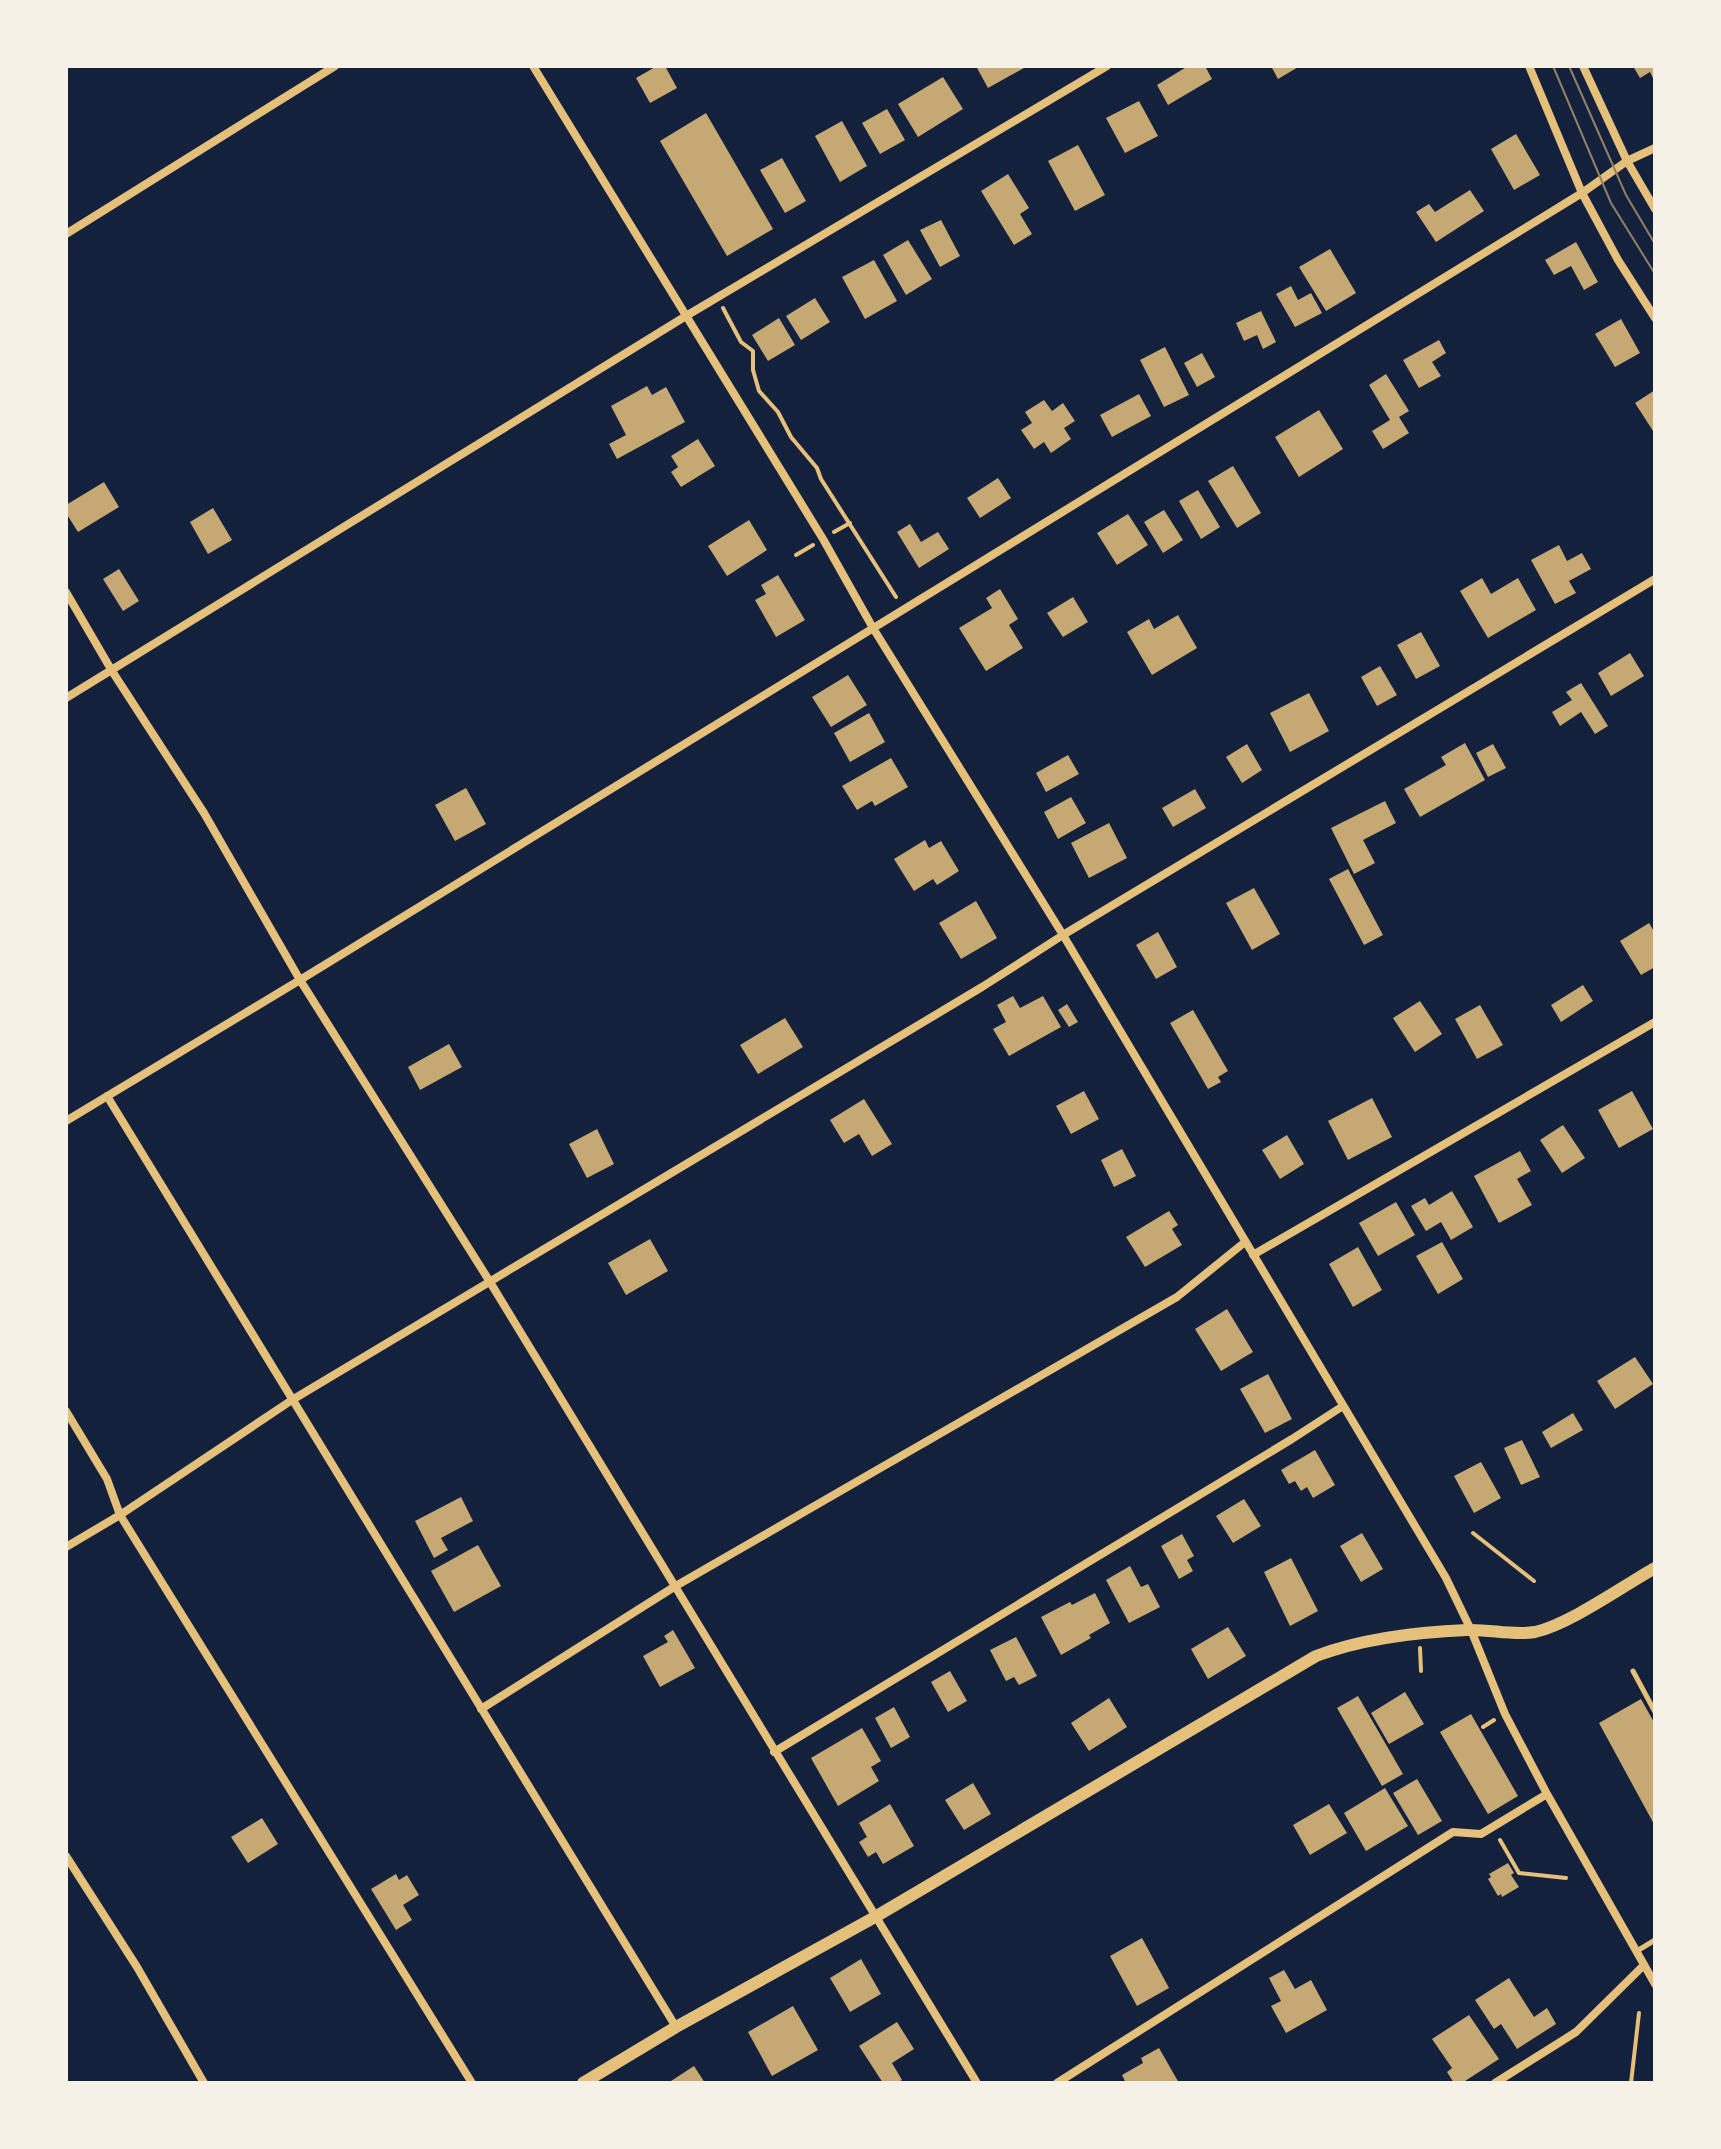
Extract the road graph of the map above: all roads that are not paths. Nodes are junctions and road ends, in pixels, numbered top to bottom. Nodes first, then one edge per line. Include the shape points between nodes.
1 (335, 66) edge
2 (533, 66) edge
3 (1107, 66) edge
4 (1529, 66) edge
5 (1583, 66) edge
6 (1655, 148) edge
7 (1627, 161) junction
8 (1582, 193) junction
9 (1655, 209) edge
10 (66, 234) edge
11 (686, 316) junction
12 (1655, 318) edge
13 (1655, 579) edge
14 (66, 592) edge
15 (873, 628) junction
16 (112, 671) junction
17 (66, 698) edge
18 (1063, 935) junction
19 (300, 980) junction
20 (1655, 1022) edge
21 (107, 1096) junction
22 (66, 1121) edge
23 (1245, 1242) junction
24 (1253, 1255) junction
25 (490, 1282) junction
26 (292, 1400) junction
27 (1343, 1406) junction
28 (66, 1411) edge
29 (120, 1515) junction
30 (66, 1547) edge
31 (1655, 1568) edge
32 (674, 1587) junction
33 (1471, 1630) junction
34 (1633, 1671) dead end
35 (481, 1709) junction
36 (1655, 1712) edge
37 (774, 1752) junction
38 (1547, 1794) junction
39 (66, 1856) edge
40 (875, 1917) junction
41 (1655, 1940) edge
42 (1636, 1951) junction
43 (1644, 1965) junction
44 (1655, 1984) edge
45 (676, 2027) junction
46 (204, 2083) edge
47 (472, 2083) edge
48 (583, 2083) edge
49 (977, 2083) edge
50 (1057, 2083) edge
51 (1495, 2083) edge

1 - 10 street
2 - 11 street
3 - 11 street
4 - 8 street
5 - 7 street
6 - 7 street
7 - 8 street
7 - 9 street
8 - 12 street
8 - 15 street
11 - 15 street
11 - 16 street
13 - 18 street
14 - 16 street
15 - 18 street
15 - 19 street
16 - 17 street
16 - 19 street via 204,813
18 - 23 street
18 - 25 street
19 - 21 street
19 - 25 street
20 - 24 street
21 - 22 street
21 - 26 street
23 - 24 street
23 - 32 street via 1177,1297
24 - 27 street
25 - 26 street
25 - 32 street
26 - 29 street
26 - 35 street
27 - 33 street via 1446,1578
27 - 37 street
28 - 29 street via 107,1479
29 - 30 street
29 - 47 street
31 - 33 street via 1537,1631
32 - 35 street
32 - 37 street
33 - 38 street via 1505,1714
33 - 40 street via 1347,1645 1316,1656
34 - 36 lane
35 - 45 street
37 - 40 street
38 - 42 street
38 - 50 street via 1481,1834 1453,1832
39 - 46 street
40 - 45 street
40 - 49 street
41 - 42 lane
42 - 43 street
43 - 44 street
43 - 51 street via 1576,2032
45 - 48 street

